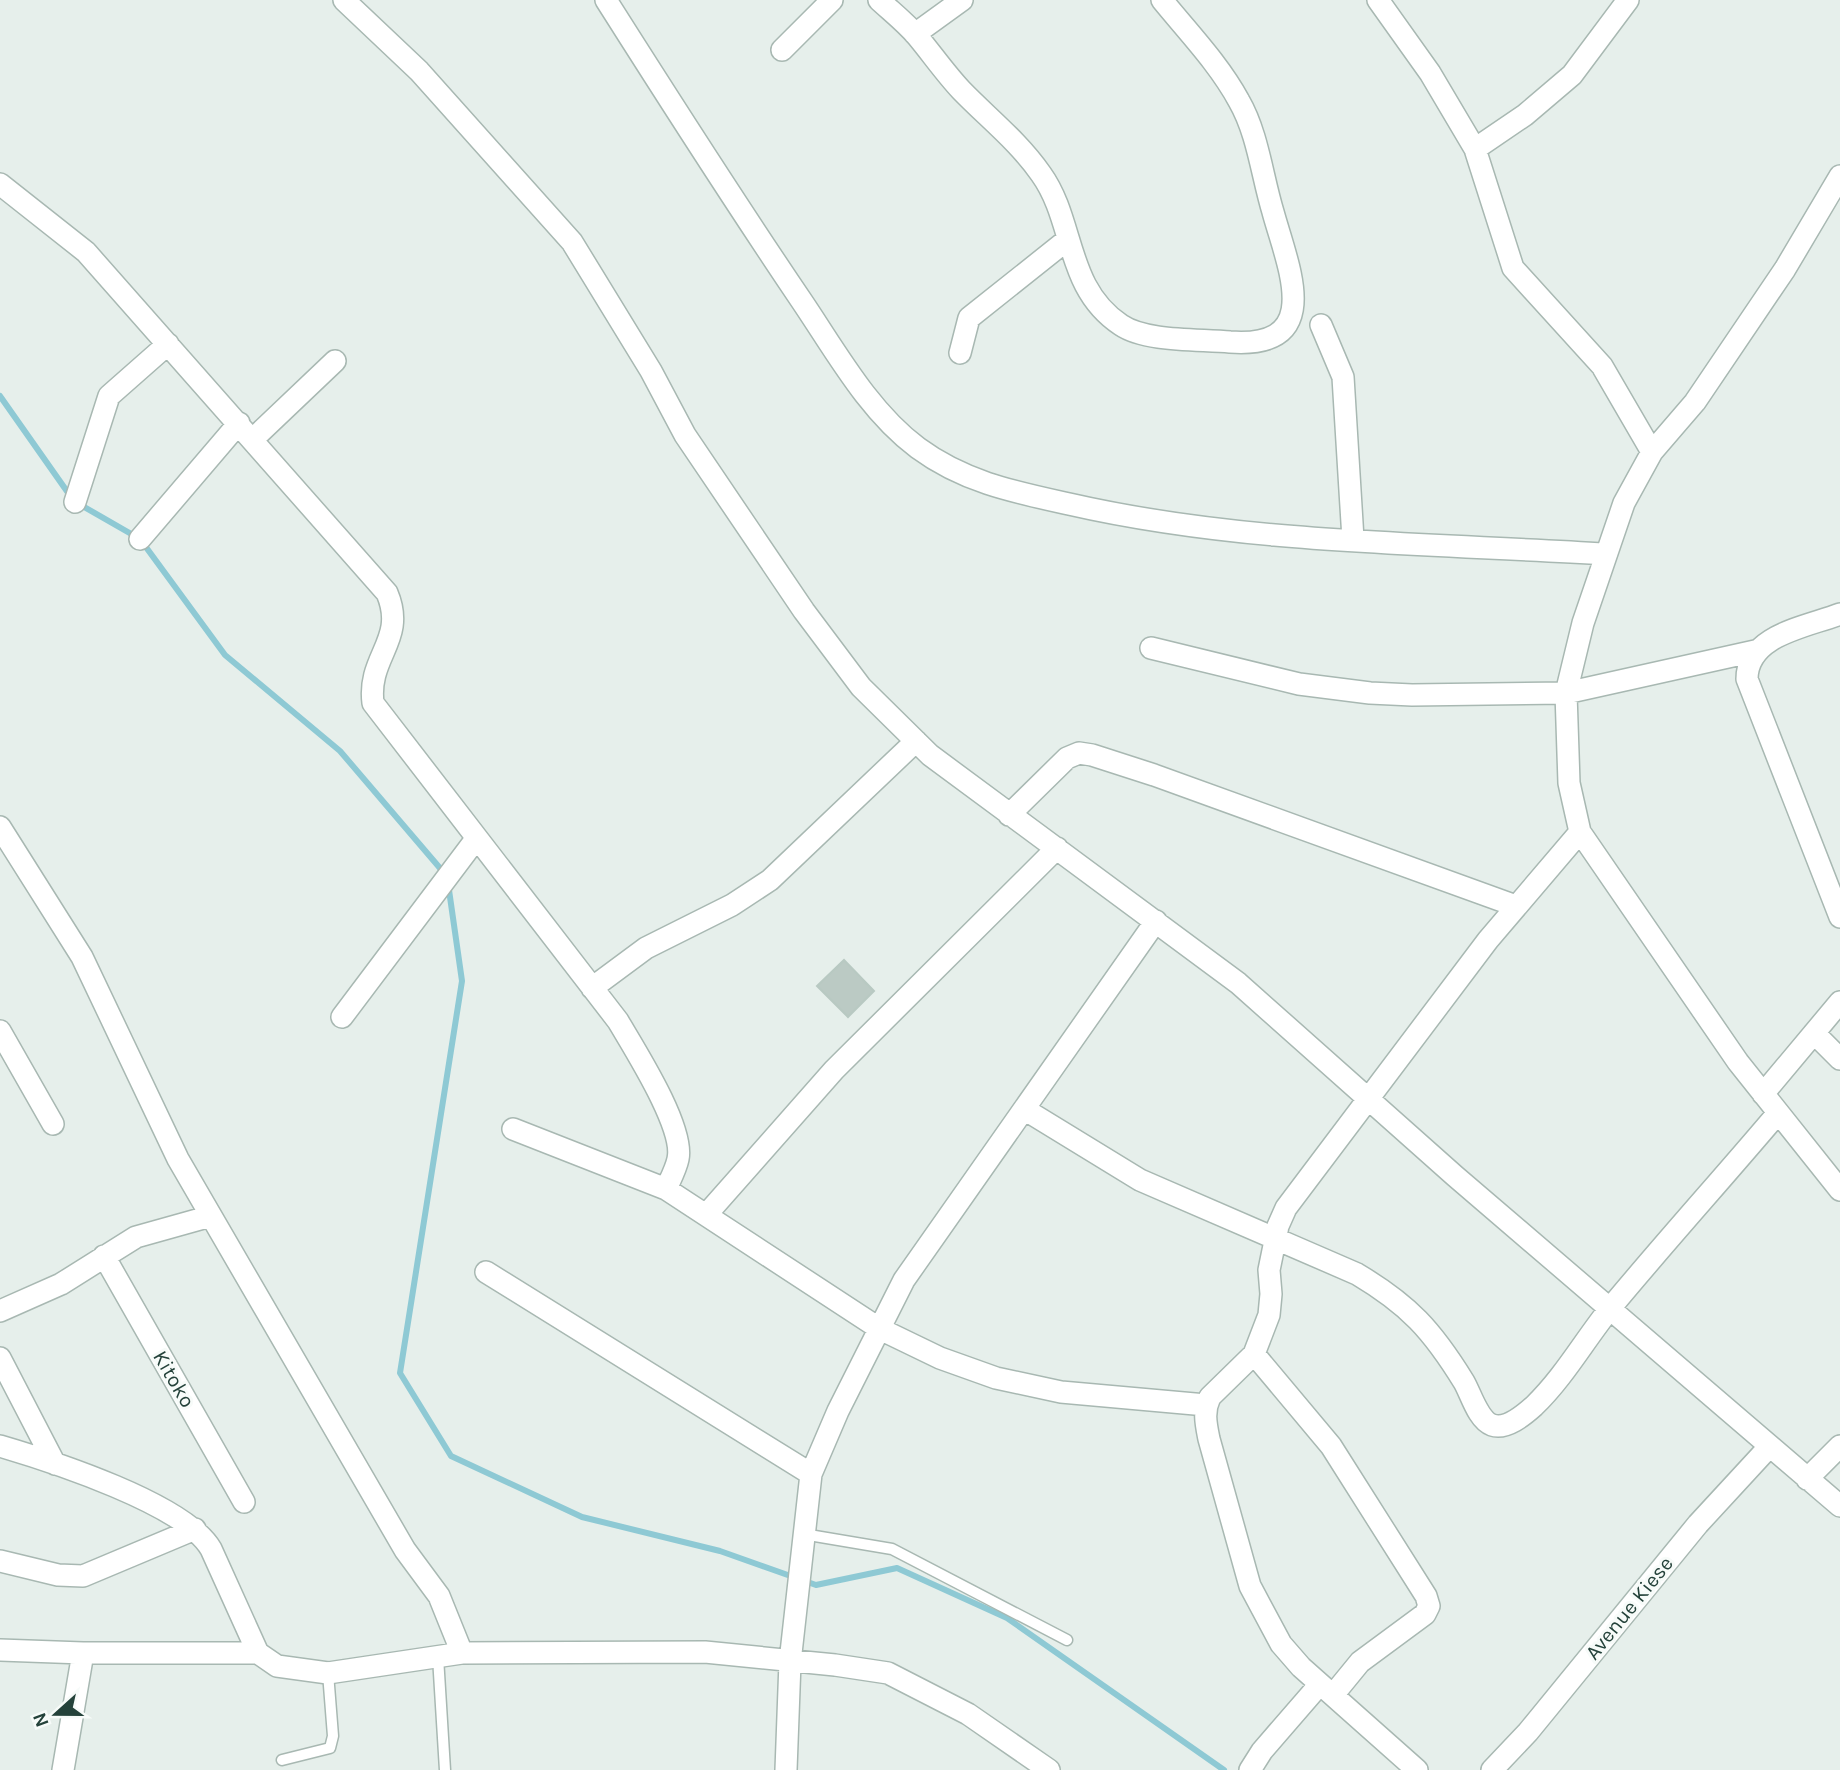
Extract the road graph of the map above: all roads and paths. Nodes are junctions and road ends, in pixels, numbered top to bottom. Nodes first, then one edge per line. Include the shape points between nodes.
1 (344, 0) edge
2 (606, 0) edge
3 (832, 0) edge
4 (879, 0) edge
5 (962, 0) edge
6 (1162, 0) edge
7 (1378, 0) edge
8 (1628, 0) edge
9 (915, 34) junction
10 (782, 50) dead end
11 (1475, 149) junction
12 (1840, 176) edge
13 (0, 184) edge
14 (1067, 240) junction
15 (1321, 325) dead end
16 (168, 344) junction
17 (960, 353) dead end
18 (335, 361) dead end
19 (246, 431) junction
20 (1652, 452) junction
21 (75, 502) dead end
22 (140, 539) dead end
23 (1353, 539) junction
24 (1606, 554) junction
25 (1840, 614) edge
26 (1151, 648) dead end
27 (1755, 651) junction
28 (1566, 694) junction
29 (916, 741) junction
30 (1009, 815) junction
31 (0, 827) edge
32 (1580, 832) junction
33 (476, 839) junction
34 (1057, 848) junction
35 (1516, 906) junction
36 (1840, 917) edge
37 (1156, 921) junction
38 (592, 988) junction
39 (1840, 1002) edge
40 (342, 1017) dead end
41 (0, 1031) edge
42 (1814, 1033) junction
43 (1840, 1059) edge
44 (1763, 1094) junction
45 (1369, 1098) junction
46 (1024, 1109) junction
47 (1778, 1113) junction
48 (53, 1124) dead end
49 (513, 1129) dead end
50 (666, 1189) junction
51 (1840, 1190) edge
52 (706, 1215) junction
53 (211, 1216) junction
54 (1275, 1240) junction
55 (104, 1256) junction
56 (486, 1272) dead end
57 (1609, 1309) junction
58 (0, 1311) edge
59 (880, 1329) junction
60 (1254, 1354) junction
61 (0, 1359) edge
62 (1206, 1405) junction
63 (0, 1446) edge
64 (1840, 1446) edge
65 (1769, 1447) junction
66 (55, 1464) junction
67 (811, 1474) junction
68 (1807, 1479) junction
69 (243, 1502) dead end
70 (1840, 1506) edge
71 (195, 1529) junction
72 (803, 1534) junction
73 (0, 1561) edge
74 (1067, 1640) dead end
75 (0, 1650) edge
76 (83, 1653) junction
77 (258, 1653) junction
78 (461, 1653) junction
79 (438, 1657) junction
80 (790, 1662) junction
81 (328, 1673) junction
82 (1327, 1689) junction
83 (282, 1760) dead end
84 (63, 1770) edge
85 (445, 1770) edge
86 (786, 1770) edge
87 (1049, 1770) edge
88 (1250, 1770) edge
89 (1417, 1770) edge
90 (1492, 1770) edge

1 - 29 street via 419,71 572,242 685,435 804,611 861,687
2 - 23 street via 717,176 848,368 915,446 986,485 1115,514 1249,533
3 - 10 street
4 - 9 street
5 - 9 street
6 - 14 street via 1241,103 1291,265 1295,299 1290,316 1282,331 1268,340 1245,343 1135,333 1108,313 1087,288
7 - 11 street via 1430,73
8 - 11 street via 1572,75 1525,116
9 - 14 street via 1044,177
11 - 20 street via 1513,268 1602,366
12 - 20 street via 1785,269 1695,402
13 - 16 street via 86,252
14 - 17 street via 969,318
15 - 23 street via 1343,377
16 - 19 street
16 - 21 street via 109,396
18 - 19 street
19 - 22 street
19 - 33 street via 387,593 395,611 394,630 370,683 373,703
20 - 24 street via 1624,503
23 - 24 street
24 - 28 street
25 - 27 street via 1770,640
26 - 28 street via 1286,681 1370,694
27 - 28 street
27 - 36 street via 1747,664 1746,679
28 - 32 street via 1569,783
29 - 30 street
29 - 38 street via 770,880 635,955
30 - 34 street
30 - 35 street via 1067,758 1079,753 1092,755
31 - 53 street via 82,957 178,1159
32 - 35 street
32 - 44 street
33 - 38 street
33 - 40 street
34 - 37 street
34 - 52 street via 834,1070
35 - 45 street
37 - 45 street via 1238,983
37 - 46 street
38 - 50 street via 618,1021 650,1076 678,1141 678,1158
39 - 42 street
41 - 48 street
42 - 43 street
42 - 44 street
44 - 47 street
45 - 54 street via 1286,1208
45 - 57 street
46 - 54 street via 1140,1180
46 - 59 street via 904,1280
47 - 51 street
47 - 57 street
49 - 50 street
50 - 52 street
52 - 59 street
53 - 55 street via 136,1237
53 - 78 street via 405,1550 439,1596
54 - 57 street via 1357,1274 1404,1303 1436,1340 1490,1424 1510,1424 1532,1408 1562,1376
54 - 60 street via 1269,1270 1269,1315
55 - 58 street via 61,1284
55 - 69 street, Kitoko
56 - 67 street
57 - 65 street
59 - 62 street via 996,1378 1061,1392
59 - 67 street
60 - 62 street
60 - 82 street via 1331,1446 1429,1606 1425,1614
61 - 66 street
62 - 82 street via 1209,1439 1250,1586 1281,1644
63 - 66 street
64 - 68 street
65 - 68 street
65 - 90 street, Avenue Kiese via 1698,1524
66 - 71 street via 149,1503
67 - 72 street
68 - 70 street
71 - 73 street via 83,1576
71 - 77 street via 211,1549
72 - 74 lane via 892,1549
72 - 80 street
75 - 76 street
76 - 77 street
76 - 84 street
77 - 81 street via 277,1666
78 - 79 street
78 - 80 street via 705,1652
79 - 81 street
79 - 85 lane
80 - 86 street
80 - 87 street via 888,1673 968,1714
81 - 83 lane via 330,1748
82 - 88 street via 1262,1751
82 - 89 street

